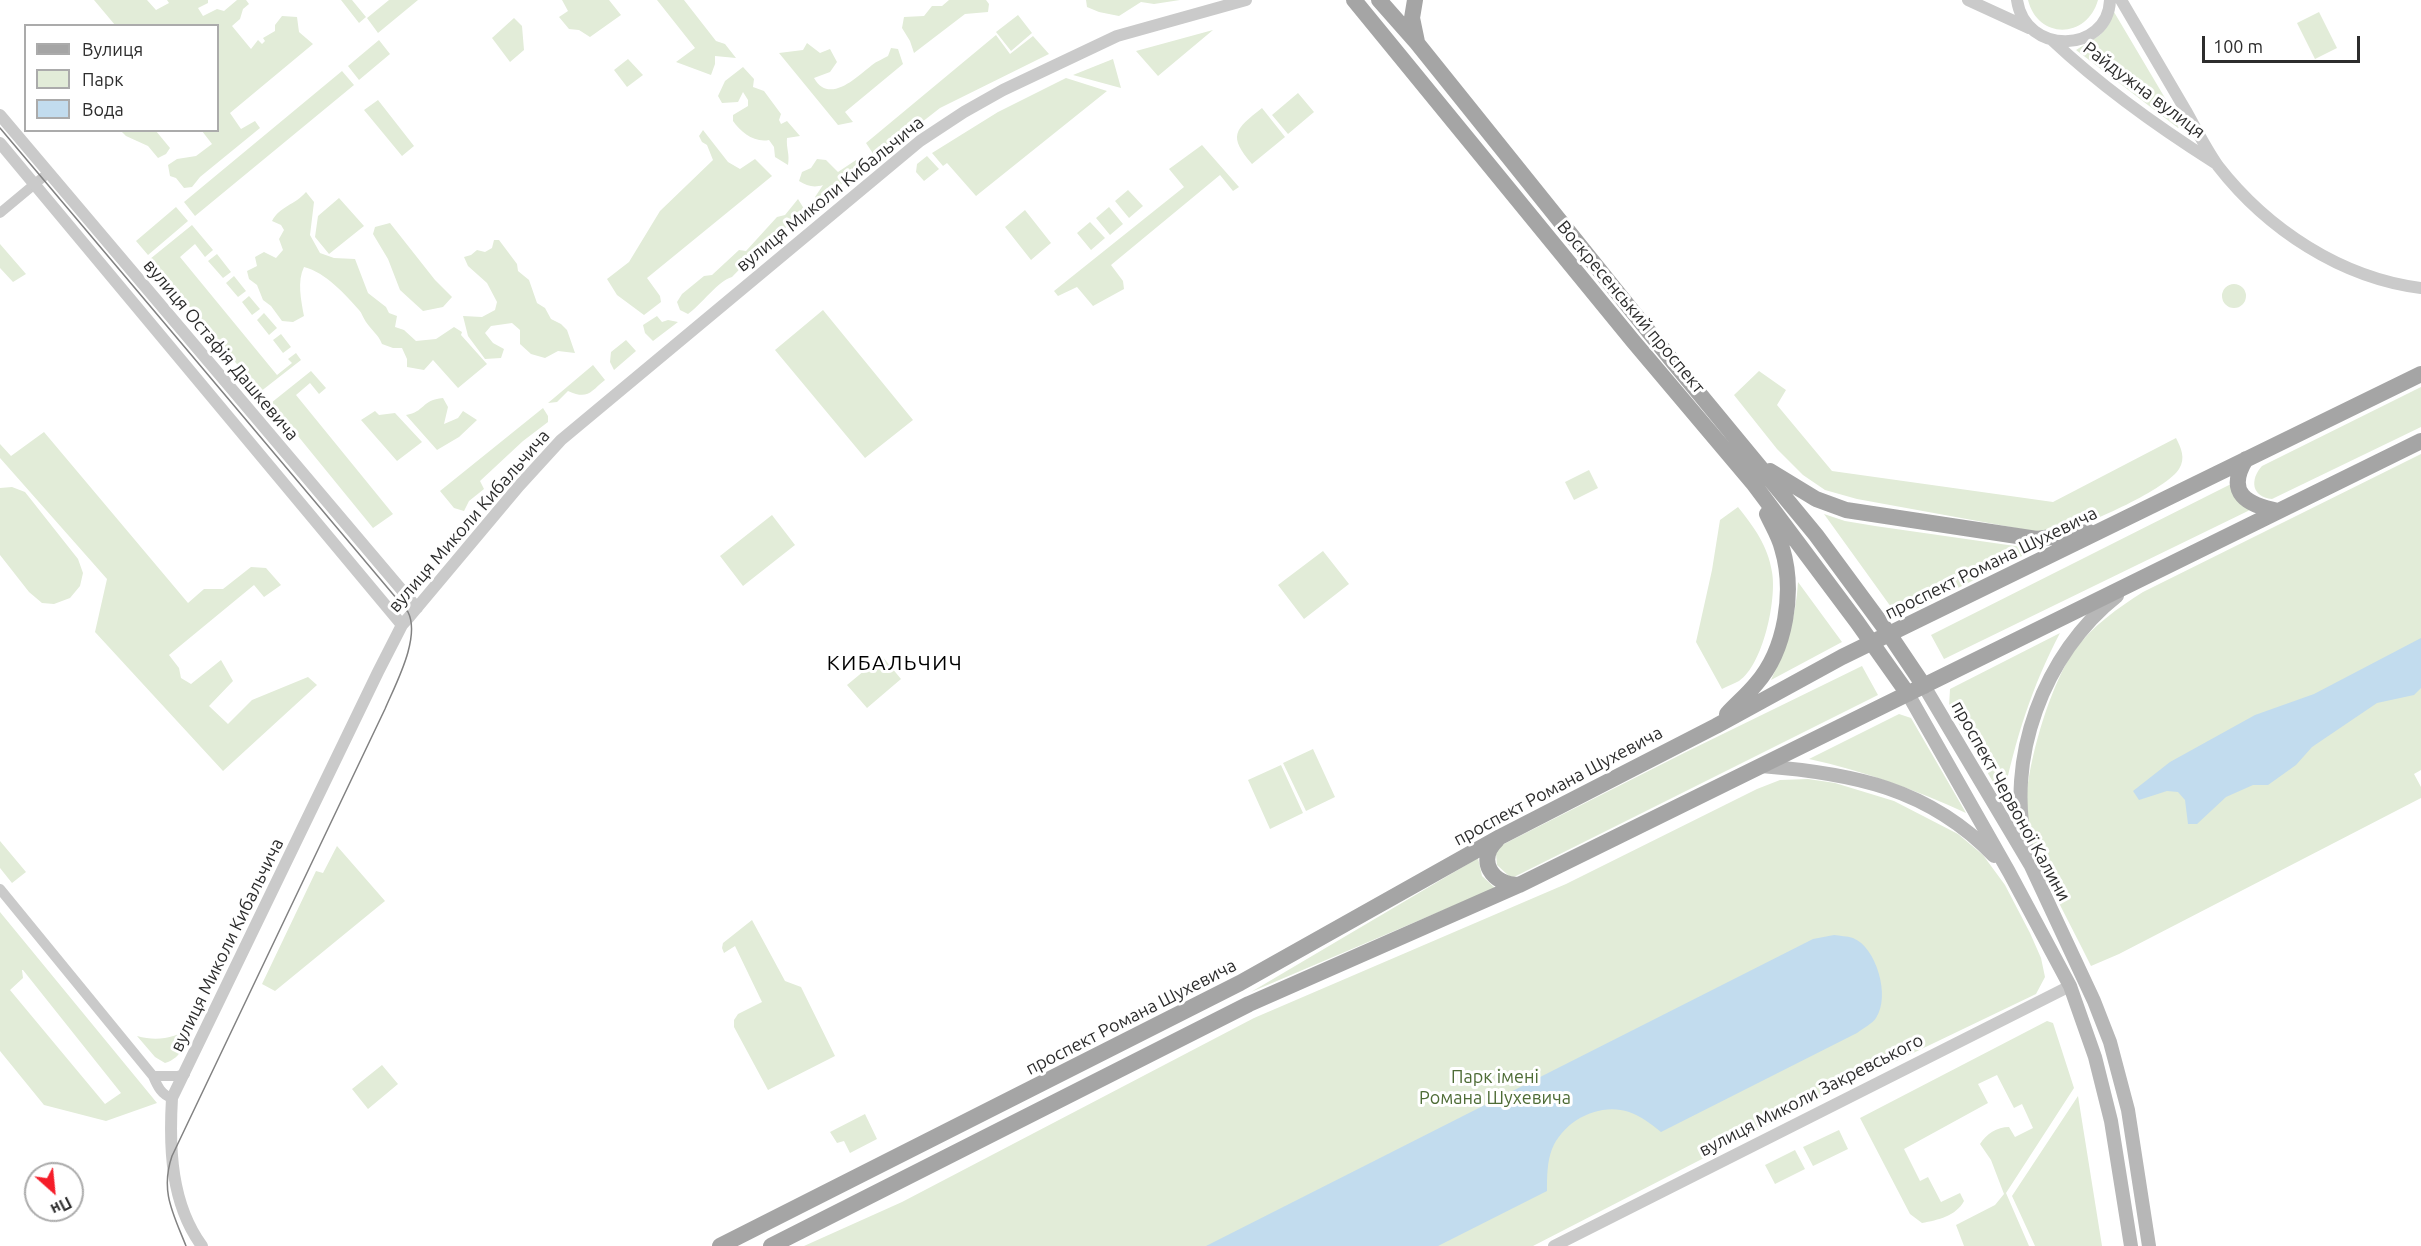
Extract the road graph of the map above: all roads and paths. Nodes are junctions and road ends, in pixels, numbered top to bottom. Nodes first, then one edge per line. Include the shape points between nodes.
1 (1246, 0) edge
2 (1354, 0) edge
3 (1379, 0) edge
4 (1415, 0) edge
5 (1968, 0) edge
6 (2017, 0) edge
7 (2110, 0) edge
8 (2121, 0) edge
9 (2030, 28) junction
10 (2053, 41) junction
11 (1417, 43) junction
12 (0, 115) edge
13 (0, 143) edge
14 (2217, 164) junction
15 (48, 173) junction
16 (35, 184) junction
17 (0, 213) edge
18 (2421, 288) edge
19 (2421, 374) edge
20 (2421, 441) edge
21 (2246, 459) junction
22 (1756, 463) junction
23 (1753, 483) junction
24 (2278, 511) junction
25 (2107, 529) junction
26 (2137, 580) junction
27 (417, 608) junction
28 (402, 625) junction
29 (1889, 634) junction
30 (1872, 642) junction
31 (1924, 686) junction
32 (1908, 694) junction
33 (1716, 726) junction
34 (1759, 766) junction
35 (1500, 837) junction
36 (2031, 866) junction
37 (2009, 872) junction
38 (1519, 885) junction
39 (0, 889) edge
40 (2084, 978) junction
41 (2070, 986) junction
42 (185, 1074) junction
43 (153, 1076) junction
44 (168, 1076) junction
45 (159, 1089) junction
46 (172, 1098) junction
47 (202, 1246) edge
48 (720, 1246) edge
49 (771, 1246) edge
50 (1554, 1246) edge
51 (2131, 1246) edge
52 (2149, 1246) edge

1 - 27 street, вулиця Миколи Кибальчича via 1117,36 1003,90 920,141 561,440
2 - 23 main road, Воскресенський проспект
3 - 11 main road, Воскресенський проспект
4 - 11 main road via 1412,18
5 - 9 street
6 - 9 street
7 - 10 street via 2105,19 2095,31 2082,39
8 - 14 street, Райдужна вулиця
9 - 10 street, Райдужна вулиця
10 - 14 street, Райдужна вулиця via 2081,68 2170,135
11 - 22 main road, Воскресенський проспект
12 - 15 street, вулиця Остафія Дашкевича
13 - 16 street, вулиця Остафія Дашкевича
14 - 18 street, Райдужна вулиця via 2265,215 2307,246 2362,274
15 - 16 street
15 - 27 street, вулиця Остафія Дашкевича
16 - 17 street
16 - 28 street, вулиця Остафія Дашкевича
19 - 21 main road, проспект Романа Шухевича
20 - 24 main road
21 - 24 main road via 2238,476 2240,492 2251,504
21 - 25 main road, проспект Романа Шухевича
22 - 25 main road via 1816,499 1846,510 2037,539
22 - 29 main road, Воскресенський проспект via 1816,535
23 - 30 main road, Воскресенський проспект
23 - 33 main road via 1782,546 1788,574 1786,613 1780,640 1766,669
24 - 26 main road
25 - 29 main road, проспект Романа Шухевича
26 - 31 main road
26 - 36 main road via 2106,604 2072,643 2036,709 2019,782 2022,830
27 - 28 street, вулиця Миколи Кибальчича
28 - 42 street, вулиця Миколи Кибальчича
29 - 30 main road, проспект Романа Шухевича
29 - 31 main road, Воскресенський проспект
30 - 32 main road, Воскресенський проспект
30 - 33 main road, проспект Романа Шухевича
31 - 32 main road
31 - 36 main road, проспект Червоної Калини
32 - 34 main road
32 - 37 main road, проспект Червоної Калини
33 - 35 main road, проспект Романа Шухевича
34 - 37 main road via 1843,776 1908,795 1964,828
34 - 38 main road
35 - 38 main road via 1487,855 1491,871 1503,883
35 - 48 main road, проспект Романа Шухевича via 1240,983
36 - 40 main road, проспект Червоної Калини
37 - 41 main road, проспект Червоної Калини
38 - 49 main road via 1249,1004
39 - 43 street
40 - 41 street, вулиця Миколи Закревського
40 - 52 main road, проспект Червоної Калини via 2110,1042 2128,1110
41 - 50 street, вулиця Миколи Закревського
41 - 51 main road, проспект Червоної Калини via 2095,1057 2111,1121
42 - 44 street
42 - 46 street, вулиця Миколи Кибальчича
43 - 44 street
43 - 45 street
44 - 45 street via 159,1083
45 - 46 street
46 - 47 street, вулиця Миколи Кибальчича via 176,1188 185,1218

